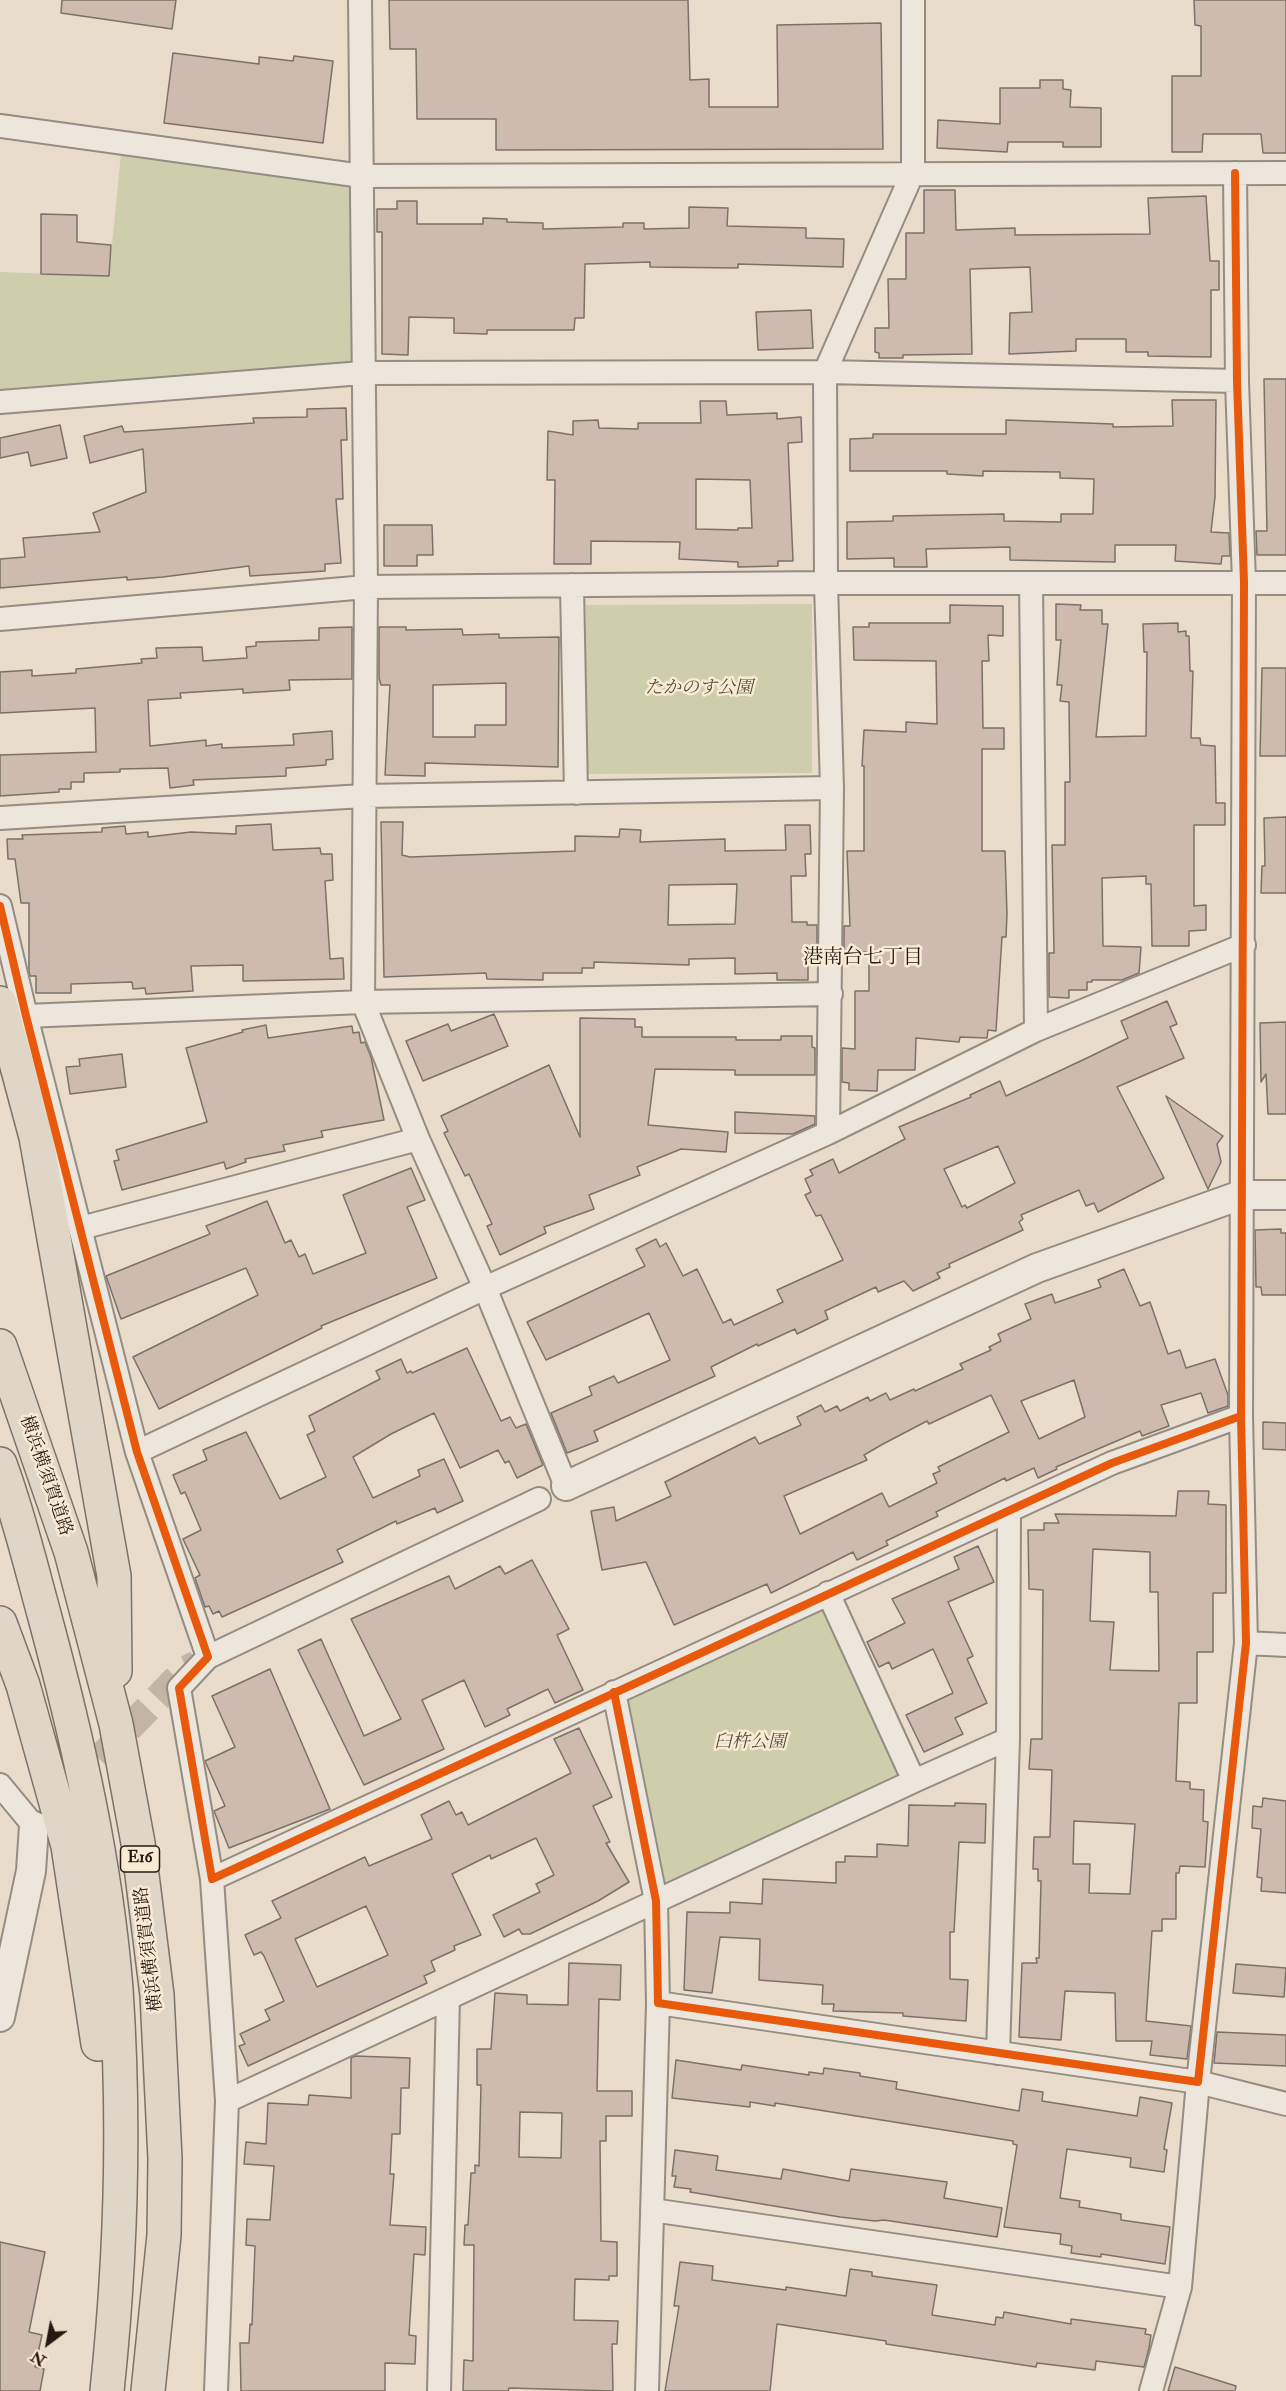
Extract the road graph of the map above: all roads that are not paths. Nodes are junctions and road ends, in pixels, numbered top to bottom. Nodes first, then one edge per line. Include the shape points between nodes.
1 (360, 0) edge
2 (913, 0) edge
3 (0, 126) edge
4 (913, 172) junction
5 (1235, 173) junction
6 (1286, 173) edge
7 (362, 176) junction
8 (825, 372) junction
9 (362, 373) junction
10 (1237, 381) junction
11 (0, 402) edge
12 (1244, 582) junction
13 (826, 583) junction
14 (1031, 583) junction
15 (1286, 583) edge
16 (572, 585) junction
17 (366, 587) junction
18 (0, 619) edge
19 (832, 788) junction
20 (576, 793) junction
21 (363, 795) junction
22 (0, 818) edge
23 (0, 906) edge
24 (1244, 945) junction
25 (831, 994) junction
26 (363, 1002) junction
27 (13, 1010) edge
28 (1036, 1030) junction
29 (828, 1133) junction
30 (418, 1139) junction
31 (1241, 1195) junction
32 (1286, 1195) edge
33 (81, 1228) junction
34 (485, 1288) junction
35 (0, 1346) edge
36 (1241, 1416) junction
37 (137, 1452) junction
38 (0, 1464) edge
39 (566, 1486) joint
40 (539, 1499) dead end
41 (1009, 1511) junction
42 (828, 1593) junction
43 (0, 1623) edge
44 (1246, 1643) junction
45 (1286, 1645) edge
46 (208, 1657) junction
47 (614, 1692) junction
48 (116, 1724) junction
49 (1008, 1739) junction
50 (914, 1781) junction
51 (0, 1785) edge
52 (34, 1826) joint
53 (212, 1879) junction
54 (656, 1901) junction
55 (448, 1998) junction
56 (658, 2003) junction
57 (1, 2004) edge
58 (998, 2053) junction
59 (1198, 2082) junction
60 (227, 2101) junction
61 (1286, 2104) edge
62 (652, 2210) junction
63 (1180, 2287) junction
64 (116, 2309) junction
65 (107, 2391) edge
66 (148, 2391) edge
67 (216, 2391) edge
68 (439, 2391) edge
69 (647, 2391) edge
70 (1151, 2391) edge

1 - 7 street
2 - 4 street
3 - 7 street
4 - 5 street
4 - 7 street
4 - 8 street
5 - 6 street
5 - 10 street
7 - 9 street
8 - 9 street
8 - 10 street
8 - 13 street
9 - 11 street
9 - 17 street
10 - 12 street
12 - 14 street
12 - 15 street
12 - 24 street
13 - 14 street
13 - 16 street
13 - 19 street
14 - 28 street
16 - 17 street
16 - 20 street
17 - 18 street
17 - 21 street
19 - 20 street
19 - 25 street
20 - 21 street
21 - 22 street
21 - 26 street
23 - 27 street
24 - 28 street
24 - 31 street
25 - 26 street
25 - 29 street
26 - 27 street
26 - 30 street
27 - 33 street
27 - 48 highway via 114,1576
28 - 29 street
29 - 34 street
30 - 33 street
30 - 34 street
31 - 32 street
31 - 36 street
31 - 39 street via 1037,1268
33 - 37 street
34 - 37 street
34 - 39 street
35 - 48 highway, 横浜横須賀道路 / E16 via 71,1552
36 - 41 street via 1112,1464
36 - 44 street
37 - 46 street
38 - 64 highway, E16 via 62,1680 100,1863 116,1989 121,2155
40 - 46 street
41 - 42 street
41 - 49 street
42 - 47 street
42 - 50 street
43 - 64 highway via 23,1685 70,1858 96,2018
44 - 45 street
44 - 59 street
46 - 53 street via 179,1688
47 - 53 street
47 - 54 street
48 - 66 highway, 横浜横須賀道路 / E16 via 138,1844 158,1995 164,2235
49 - 50 street
49 - 58 street
50 - 54 street
51 - 52 street
52 - 57 street via 32,1870
53 - 60 street
54 - 55 street
54 - 56 street
55 - 60 street
55 - 68 street
56 - 58 street
56 - 62 street
58 - 59 street
59 - 61 street
59 - 63 street
60 - 67 street
62 - 63 street
62 - 69 street
63 - 70 street
64 - 65 highway, E16

